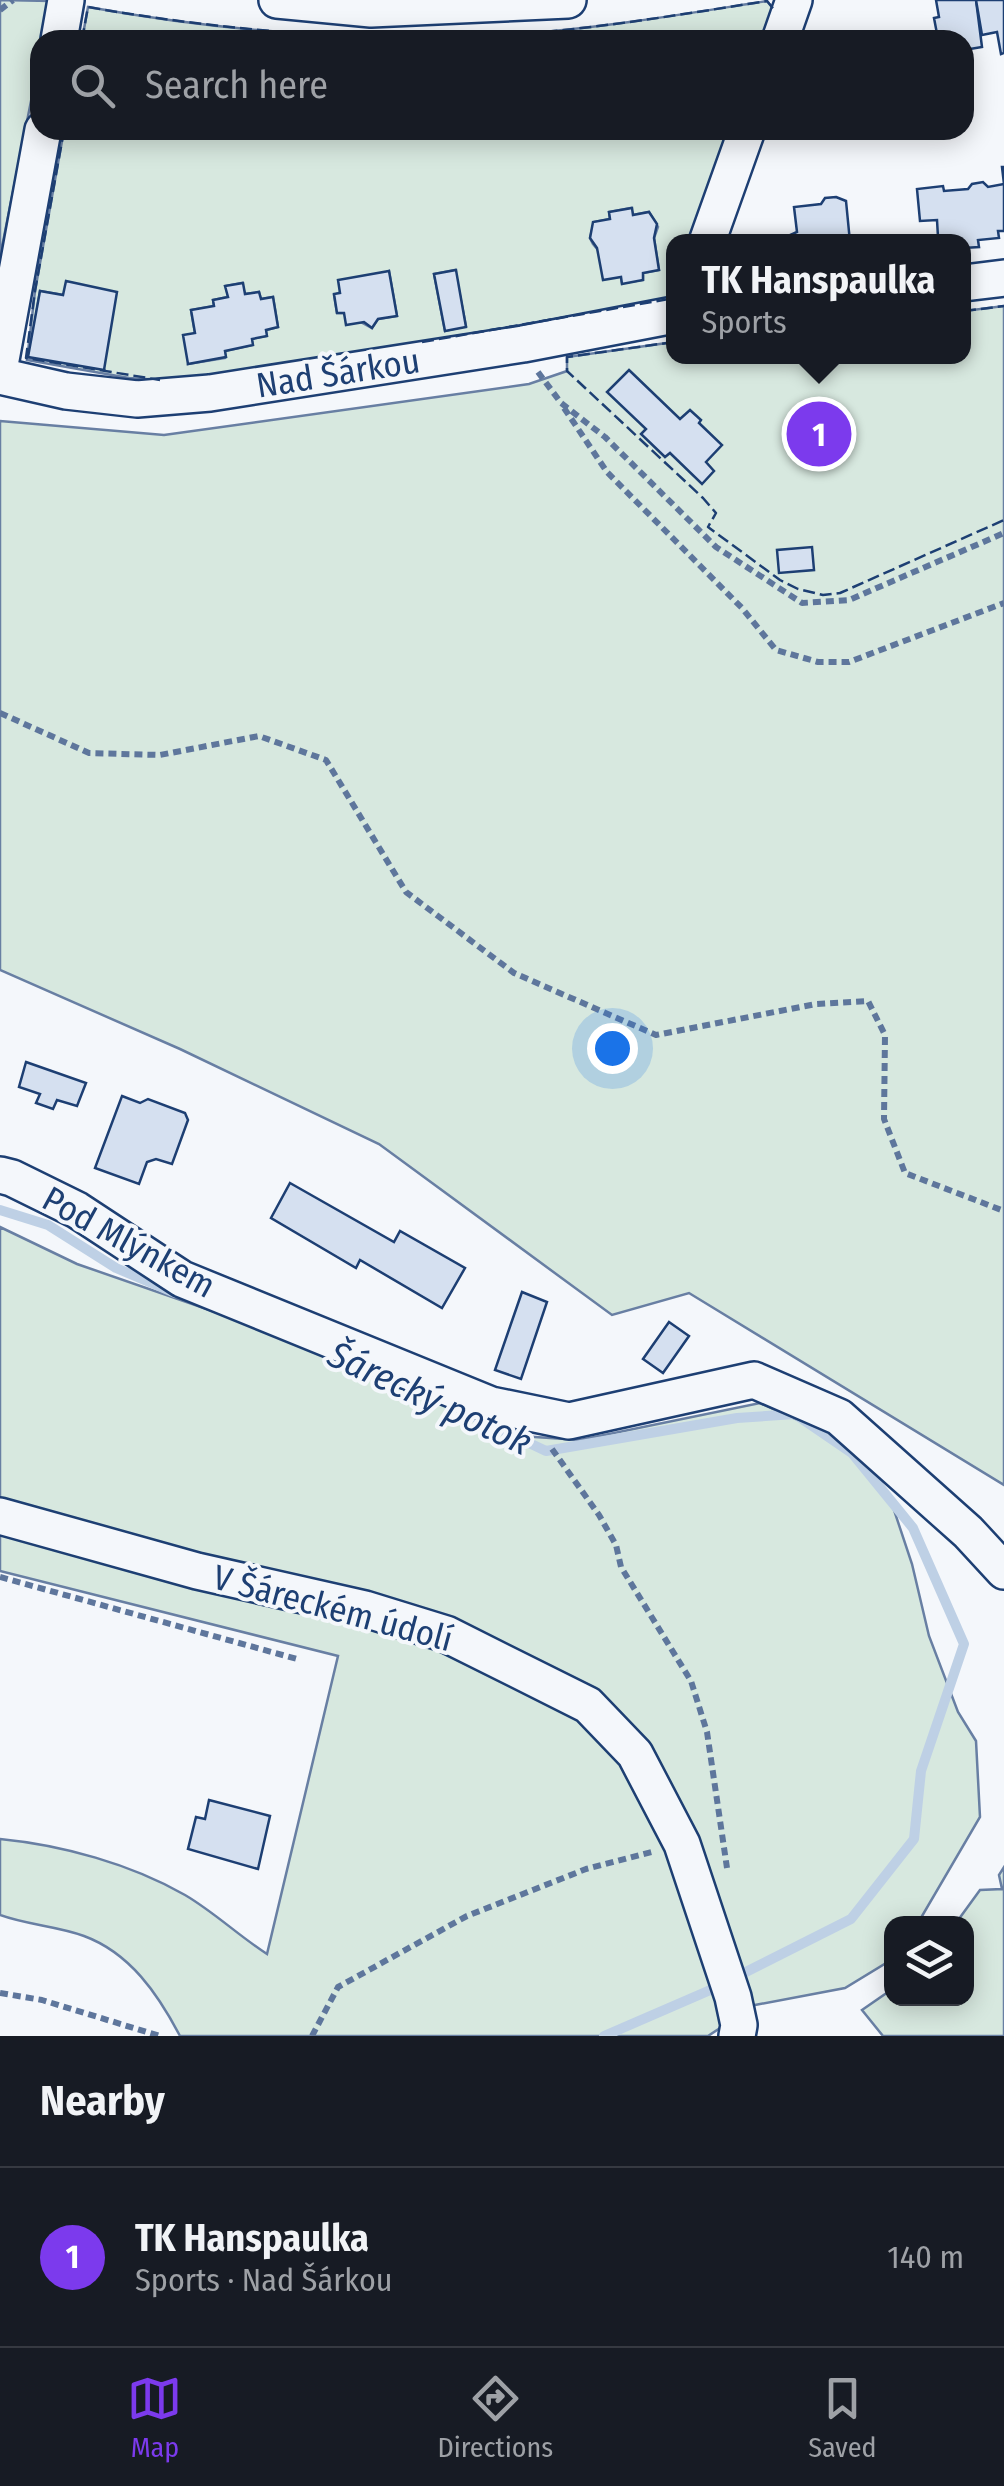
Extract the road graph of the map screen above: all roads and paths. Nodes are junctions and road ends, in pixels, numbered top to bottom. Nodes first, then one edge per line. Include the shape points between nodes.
1 (14, 0) edge
2 (66, 0) edge
3 (277, 0) edge
4 (568, 0) edge
5 (794, 0) edge
6 (0, 10) edge
7 (61, 30) edge
8 (784, 30) edge
9 (41, 140) edge
10 (744, 140) edge
11 (710, 234) edge
12 (1004, 278) edge
13 (971, 281) edge
14 (666, 317) edge
15 (532, 364) dead end
16 (0, 366) edge
17 (0, 376) edge
18 (561, 403) junction
19 (1004, 533) edge
20 (1004, 603) edge
21 (0, 714) edge
22 (0, 1176) edge
23 (1004, 1211) edge
24 (558, 1431) junction
25 (0, 1516) edge
26 (1004, 1571) edge
27 (0, 1576) edge
28 (297, 1659) dead end
29 (682, 1844) junction
30 (724, 1886) dead end
31 (0, 1993) edge
32 (160, 2036) edge
33 (312, 2036) edge
34 (737, 2036) edge

1 - 6 path
2 - 7 street
3 - 4 street via 371,9
5 - 8 street
9 - 16 street
10 - 11 street
12 - 13 street
14 - 17 street, Nad Šárkou via 210,393 137,399
15 - 18 path
18 - 19 path via 716,547 802,603 849,600
18 - 20 path via 606,472 776,650 818,662 849,662
21 - 23 path via 89,753 160,754 259,736 326,760 406,892 514,973 656,1035 816,1004 868,1001 885,1035 884,1119 904,1174
22 - 24 street, Pod Mlýnkem via 77,1210 182,1279
24 - 26 street, Pod Mlýnkem via 754,1380 839,1416
24 - 30 path via 568,1474 691,1681 707,1732
25 - 29 street, V Šáreckém údolí via 446,1634 588,1705 636,1754
27 - 28 path
29 - 33 path via 586,1869 466,1916 338,1987
29 - 34 street, V Šáreckém údolí via 733,1997
31 - 32 path

